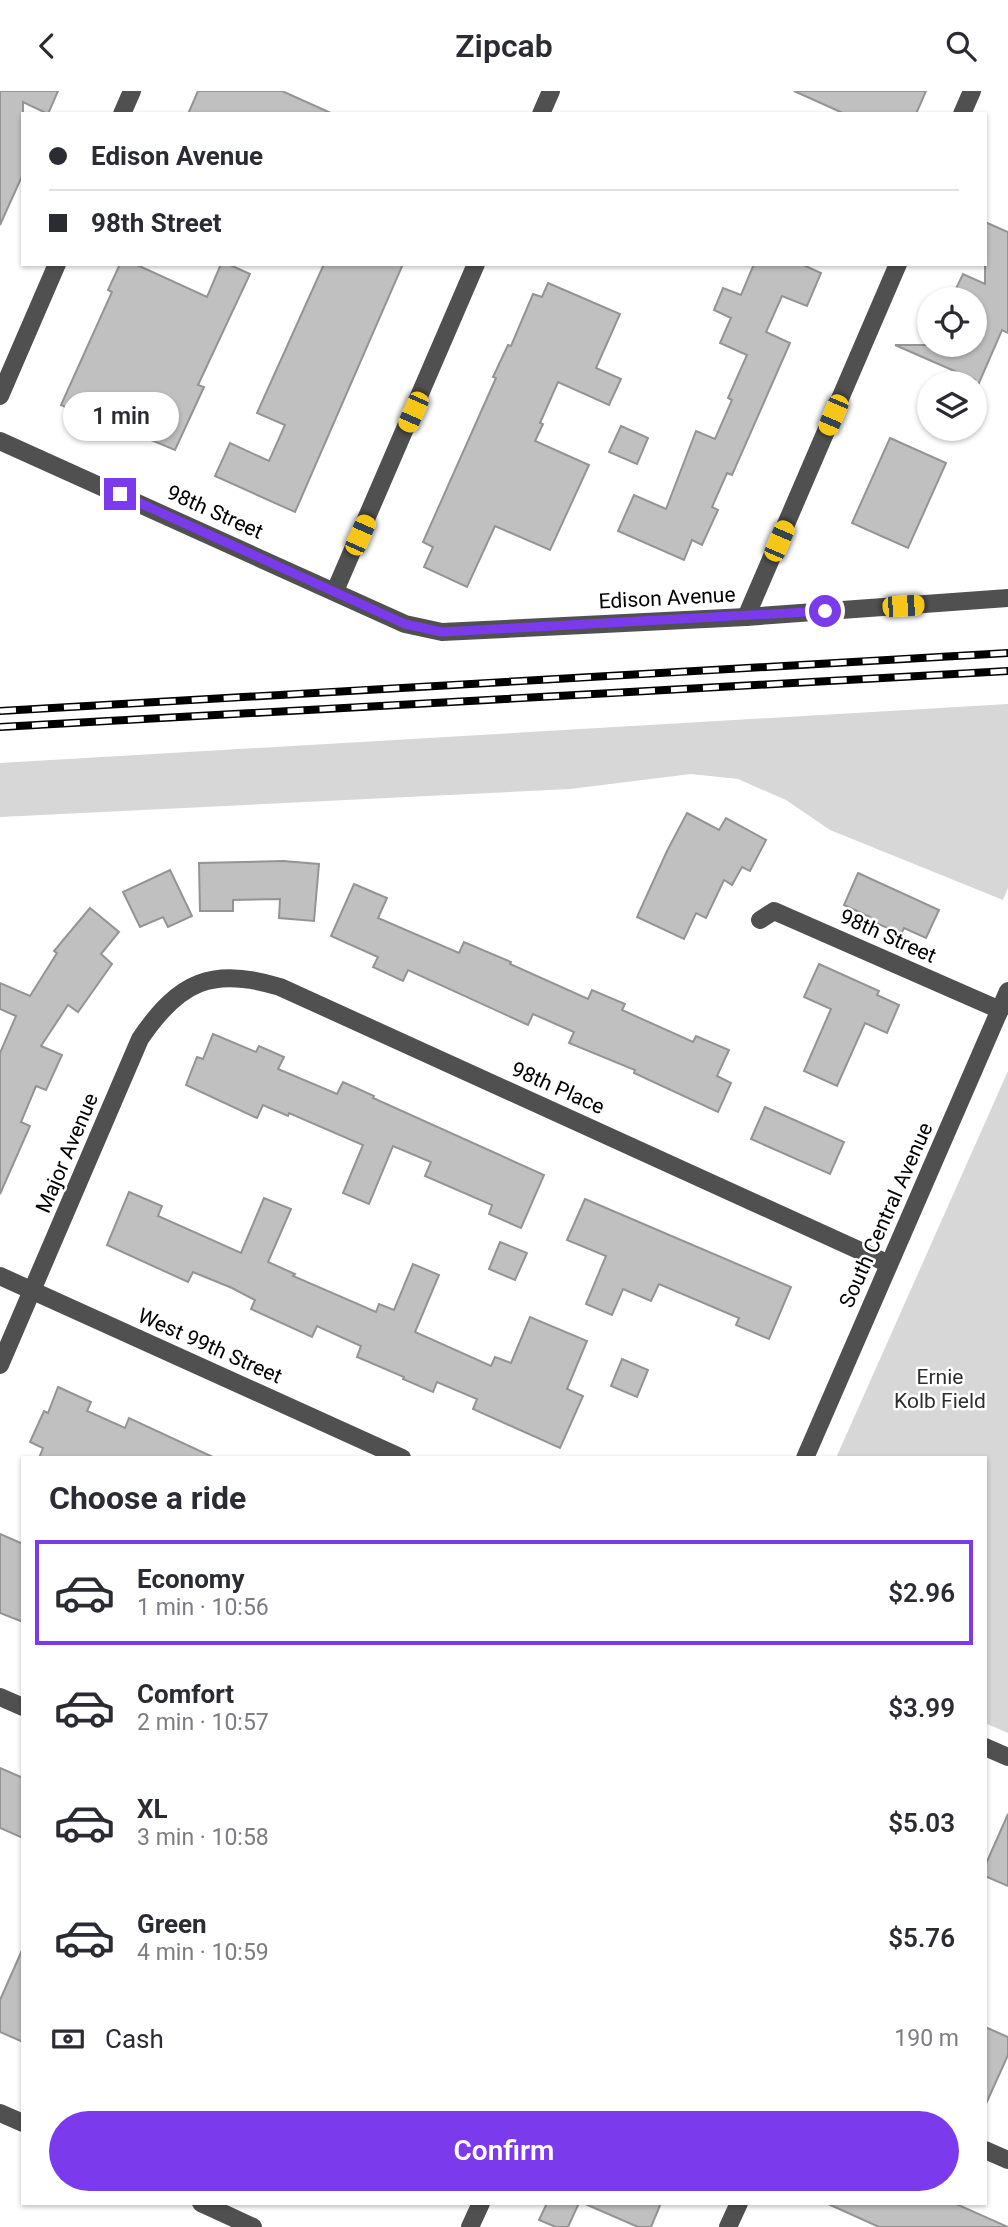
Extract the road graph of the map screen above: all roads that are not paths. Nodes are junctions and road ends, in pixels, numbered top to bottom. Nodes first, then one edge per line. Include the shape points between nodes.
1 (132, 91) edge
2 (551, 91) edge
3 (972, 91) edge
4 (123, 112) edge
5 (542, 112) edge
6 (963, 112) edge
7 (56, 266) edge
8 (475, 266) edge
9 (897, 266) edge
10 (0, 396) edge
11 (0, 440) edge
12 (335, 591) junction
13 (1008, 598) edge
14 (746, 617) junction
15 (760, 920) dead end
16 (203, 981) joint
17 (1008, 991) edge
18 (1000, 1010) junction
19 (889, 1264) junction
20 (0, 1276) edge
21 (32, 1290) junction
22 (0, 1365) edge
23 (398, 1456) edge
24 (806, 1456) edge
25 (0, 1697) edge
26 (21, 1706) edge
27 (987, 1748) edge
28 (1008, 1757) edge
29 (0, 2113) edge
30 (21, 2122) edge
31 (987, 2151) edge
32 (1008, 2160) edge
33 (205, 2205) edge
34 (480, 2205) edge
35 (738, 2205) edge
36 (253, 2227) edge
37 (470, 2227) edge
38 (729, 2227) edge

1 - 4 street
2 - 5 street
3 - 6 street
7 - 10 street
8 - 12 street
9 - 14 street
11 - 12 street, 98th Street
12 - 14 street, Edison Avenue via 405,624 442,632
13 - 14 street, Edison Avenue
15 - 18 street, 98th Street via 774,911
16 - 19 street, 98th Place via 227,976 280,987
16 - 21 street, Major Avenue via 174,999 141,1039
17 - 18 street, South Central Avenue
18 - 19 street, South Central Avenue
19 - 24 street, South Central Avenue
20 - 21 street, West 99th Street
21 - 22 street, Major Avenue
21 - 23 street, West 99th Street
25 - 26 street
27 - 28 street
29 - 30 street
31 - 32 street
33 - 36 street
34 - 37 street
35 - 38 street

